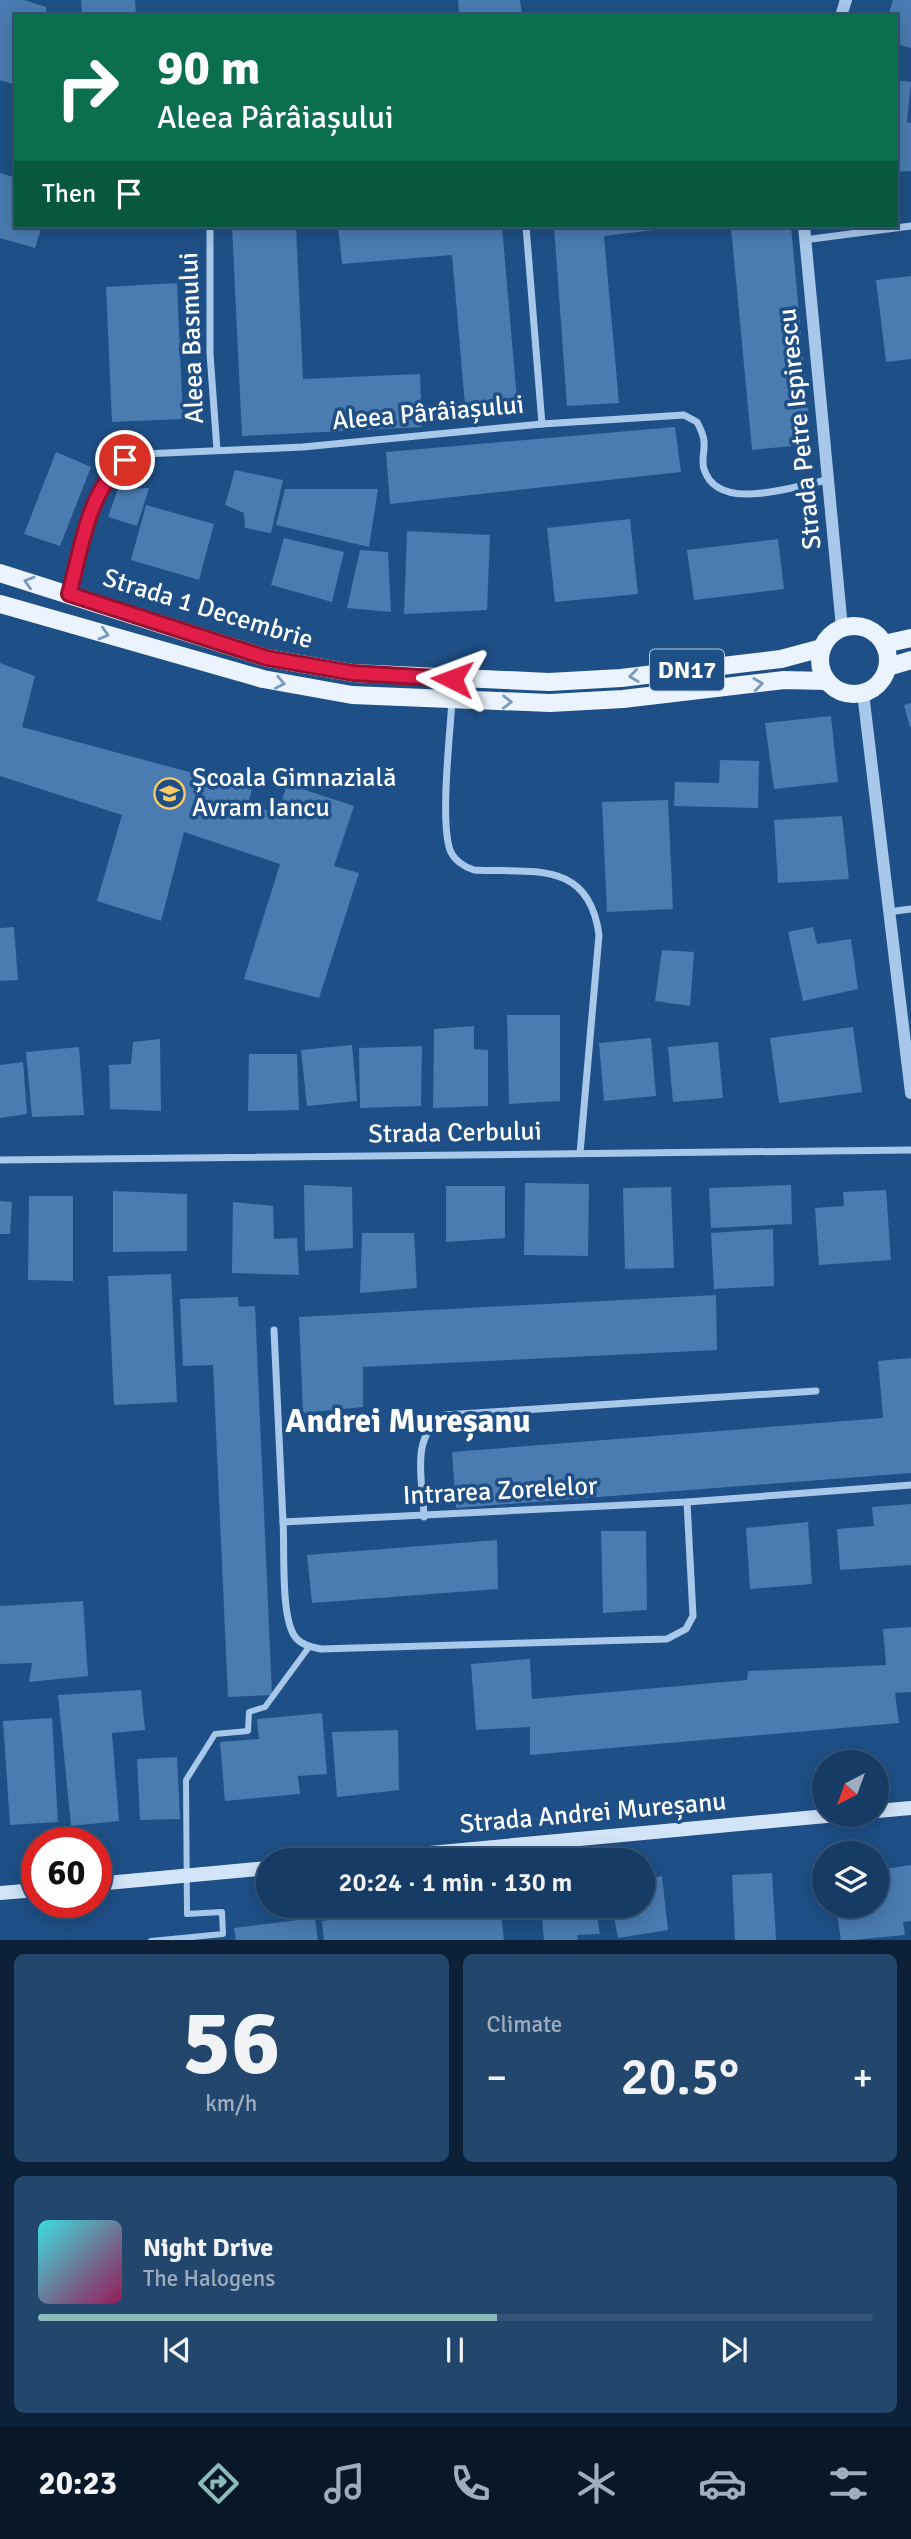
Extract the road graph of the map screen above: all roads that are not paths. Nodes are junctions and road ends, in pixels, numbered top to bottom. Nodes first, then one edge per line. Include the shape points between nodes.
1 (210, 228) edge
2 (526, 228) edge
3 (804, 228) edge
4 (896, 228) edge
5 (804, 240) junction
6 (542, 424) junction
7 (217, 450) junction
8 (827, 480) junction
9 (0, 573) edge
10 (69, 594) junction
11 (0, 604) edge
12 (842, 628) junction
13 (911, 638) edge
14 (884, 644) junction
15 (822, 648) junction
16 (911, 660) edge
17 (888, 667) junction
18 (827, 681) junction
19 (863, 693) junction
20 (452, 700) junction
21 (911, 909) edge
22 (888, 912) junction
23 (911, 1093) edge
24 (911, 1150) edge
25 (580, 1153) junction
26 (0, 1160) edge
27 (274, 1330) dead end
28 (816, 1391) dead end
29 (911, 1485) edge
30 (687, 1502) junction
31 (424, 1517) junction
32 (283, 1522) junction
33 (309, 1647) junction
34 (911, 1808) edge
35 (889, 1810) edge
36 (812, 1817) edge
37 (483, 1848) edge
38 (256, 1869) edge
39 (184, 1876) junction
40 (112, 1883) edge
41 (21, 1891) edge
42 (0, 1893) edge
43 (161, 1940) edge

1 - 7 street, Aleea Basmului
2 - 6 street
3 - 5 street, Strada Petre Ispirescu
4 - 5 street
5 - 8 street, Strada Petre Ispirescu
6 - 7 street, Aleea Pârâiașului
6 - 8 street, Aleea Pârâiașului via 684,415 697,422 704,440 703,467 711,483 724,492 741,496
7 - 10 street, Aleea Pârâiașului via 143,454 114,470 95,500
8 - 12 street, Strada Petre Ispirescu
10 -> 9 main road, Strada 1 Decembrie / DN17
15 -> 10 main road, Strada 1 Decembrie / DN17 via 781,659 549,682 353,673 267,658
11 -> 20 main road, Strada 1 Decembrie / DN17 via 263,679 352,695
12 - 14 main road via 871,630
12 - 15 main road, Strada 1 Decembrie / DN17
13 - 14 main road
14 - 17 main road
15 - 18 main road via 820,659
16 - 17 main road
17 - 19 main road via 880,684
18 - 19 main road, Strada 1 Decembrie / DN17 via 843,692
20 -> 18 main road, Strada 1 Decembrie / DN17 via 550,704 784,680
19 - 22 street
20 - 25 street via 447,803 450,850 464,867 474,870 562,875 588,899 597,920
21 - 22 street
22 - 23 street
24 - 25 street, Strada Cerbului
25 - 26 street, Strada Cerbului
27 - 32 street
28 - 31 street via 444,1415 432,1423 421,1443
29 - 30 street, Intrarea Zorelelor
30 - 31 street, Intrarea Zorelelor
30 - 33 street via 694,1605 686,1629 677,1636
31 - 32 street, Intrarea Zorelelor
32 - 33 street via 288,1621 298,1641
33 - 39 street via 265,1707 249,1712 248,1731 215,1734 186,1780
34 - 35 main road
36 - 37 main road, Strada Andrei Mureșanu
38 - 39 main road
39 - 40 main road
39 - 43 street via 187,1914 222,1912 223,1934
41 - 42 main road

